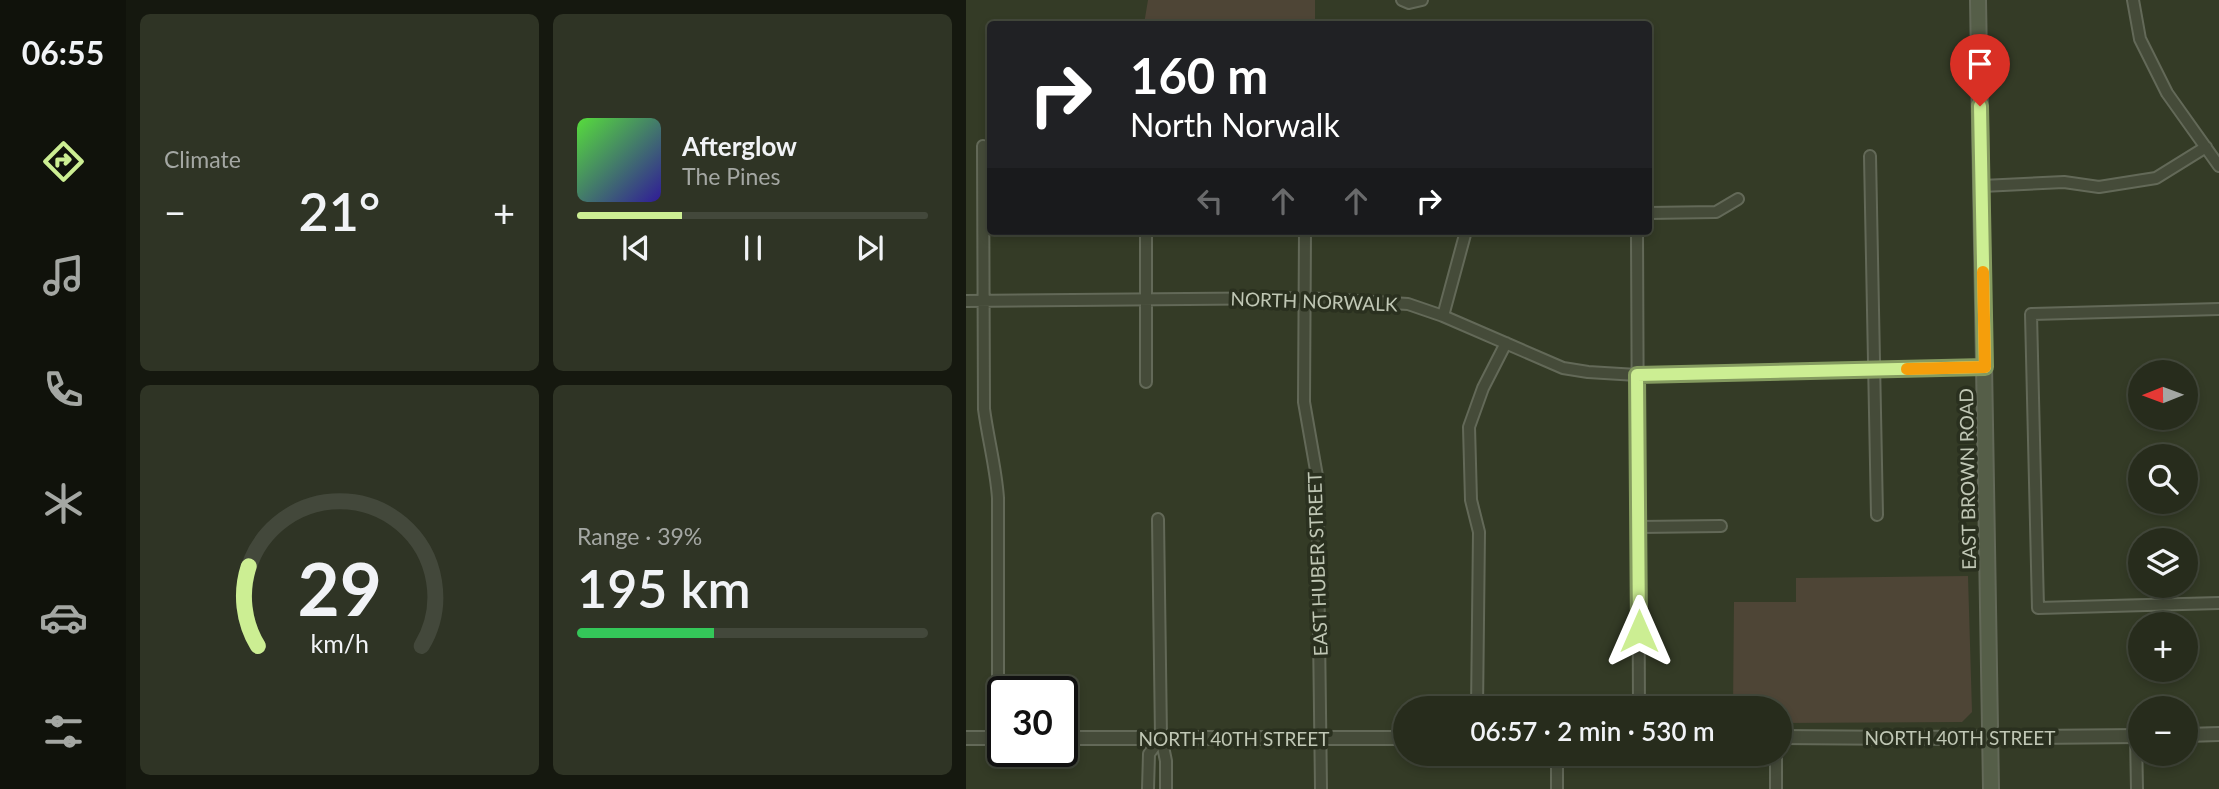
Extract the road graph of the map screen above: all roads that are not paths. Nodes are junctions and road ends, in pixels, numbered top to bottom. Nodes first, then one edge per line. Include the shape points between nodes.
1 (1402, 0) edge
2 (1422, 0) edge
3 (1978, 0) edge
4 (2133, 0) edge
5 (983, 146) dead end
6 (2206, 147) junction
7 (1870, 156) dead end
8 (2219, 166) edge
9 (1982, 186) junction
10 (1738, 199) dead end
11 (1652, 213) edge
12 (1146, 235) edge
13 (1304, 235) edge
14 (1465, 235) edge
15 (1637, 235) edge
16 (1305, 298) junction
17 (1146, 299) junction
18 (966, 301) edge
19 (984, 301) junction
20 (2219, 309) edge
21 (1443, 316) junction
22 (1506, 343) junction
23 (1985, 367) junction
24 (1875, 370) junction
25 (1637, 375) junction
26 (1146, 382) dead end
27 (1877, 515) dead end
28 (1158, 519) dead end
29 (1721, 526) dead end
30 (1640, 527) junction
31 (2219, 603) edge
32 (1000, 676) edge
33 (1477, 696) edge
34 (1639, 696) edge
35 (2219, 734) edge
36 (2198, 735) edge
37 (2128, 736) edge
38 (1161, 737) junction
39 (1792, 737) edge
40 (966, 738) edge
41 (987, 738) edge
42 (1078, 738) edge
43 (1321, 738) junction
44 (1393, 738) edge
45 (1991, 738) junction
46 (1557, 766) edge
47 (1776, 766) edge
48 (2137, 766) edge
49 (1149, 789) edge
50 (1166, 789) edge
51 (1321, 789) edge
52 (1557, 789) edge
53 (1776, 789) edge
54 (1991, 789) edge
55 (2137, 789) edge

1 - 2 street
3 - 9 main road, EAST BROWN ROAD
4 - 6 street via 2140,39 2167,93
5 - 19 street
6 - 8 street
6 - 9 street via 2156,178 2099,187 2064,182
7 - 24 street
9 - 23 main road, EAST BROWN ROAD
10 - 11 street via 1716,212
12 - 17 street
13 - 16 street, EAST HUBER STREET
14 - 21 street
15 - 25 street
16 - 17 street, NORTH NORWALK
16 - 21 street, NORTH NORWALK via 1408,304
16 - 43 street, EAST HUBER STREET via 1304,402 1317,476
17 - 19 street, NORTH NORWALK
17 - 26 street
18 - 19 street, NORTH NORWALK
19 - 32 street via 984,409 998,498
20 - 31 street via 2031,314 2038,608
21 - 22 street, NORTH NORWALK
22 - 25 street, NORTH NORWALK via 1563,368
22 - 33 street via 1469,427 1471,499 1479,532
23 - 24 street, NORTH NORWALK
23 - 45 main road, EAST BROWN ROAD
24 - 25 street, NORTH NORWALK
24 - 27 street
25 - 30 street
28 - 38 street
29 - 30 street
30 - 34 street
35 - 36 street
37 - 45 street, NORTH 40TH STREET
38 - 42 street, NORTH 40TH STREET
38 - 43 street, NORTH 40TH STREET
38 - 49 street via 1149,754
38 - 50 street
39 - 45 street, NORTH 40TH STREET
40 - 41 street
43 - 44 street, NORTH 40TH STREET
43 - 51 street, EAST HUBER STREET
45 - 54 main road, EAST BROWN ROAD
46 - 52 street
47 - 53 street
48 - 55 street

